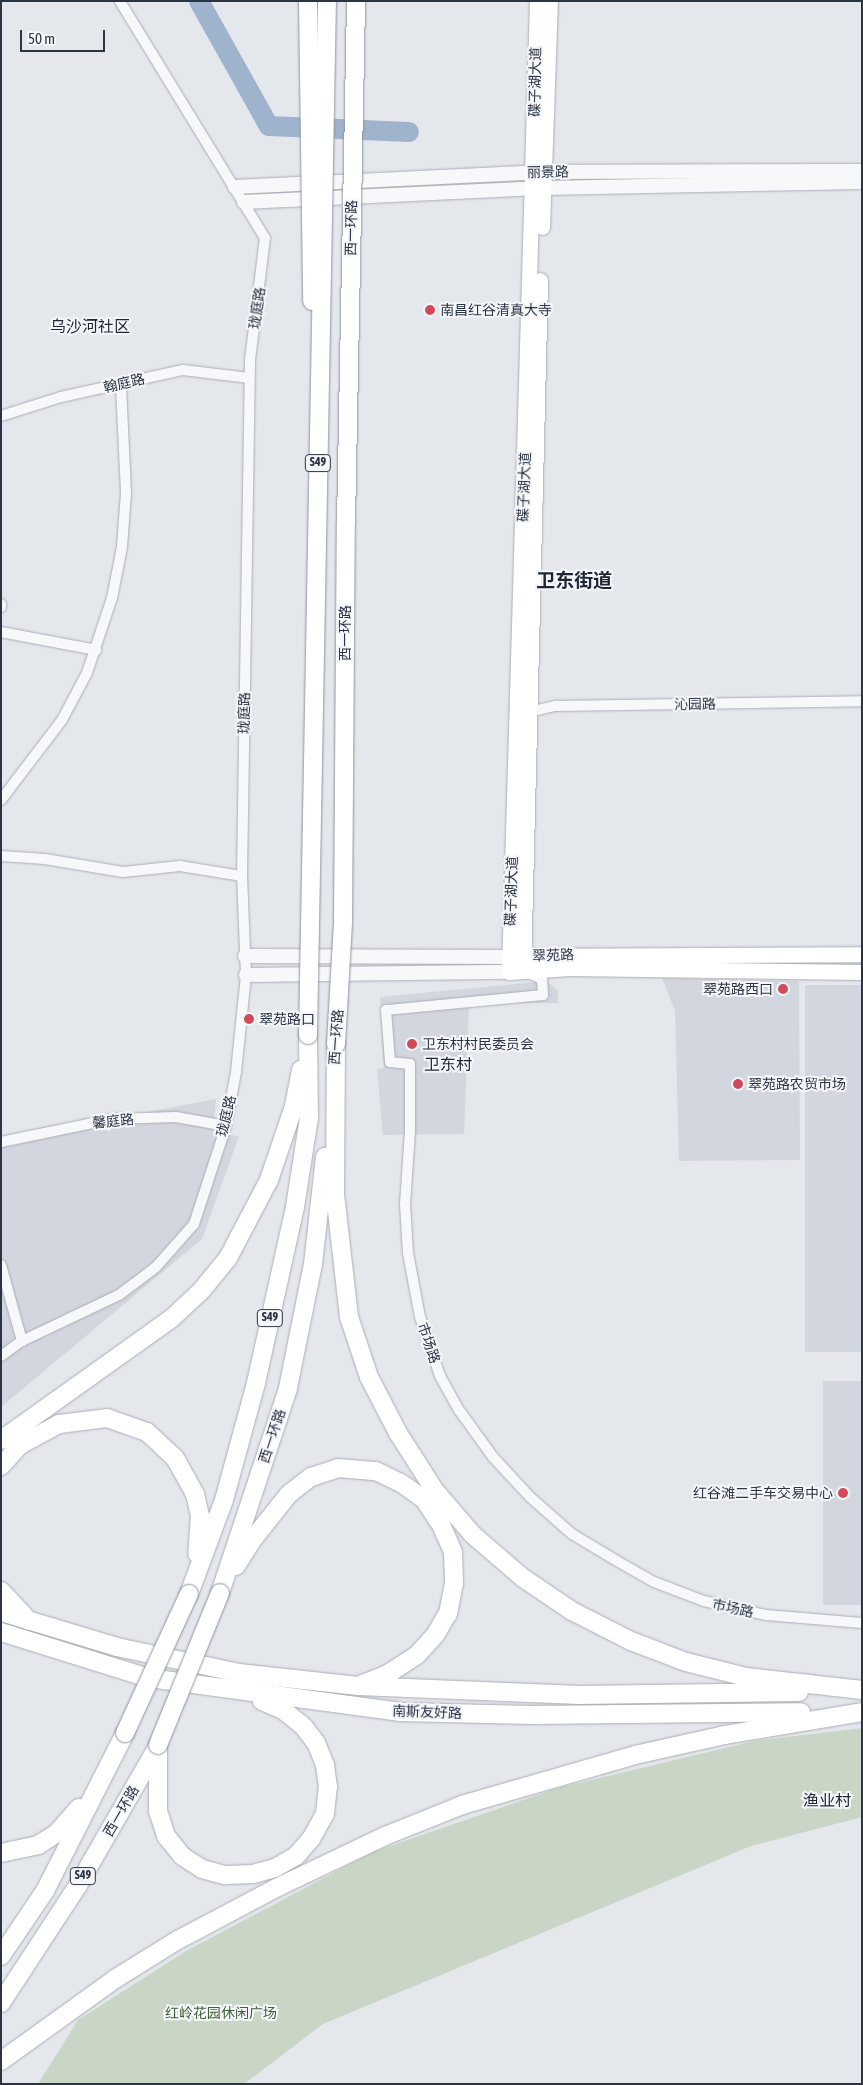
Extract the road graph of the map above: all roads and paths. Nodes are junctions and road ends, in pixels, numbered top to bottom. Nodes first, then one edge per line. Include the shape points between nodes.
1 (120, 1) edge
2 (308, 1) edge
3 (327, 1) edge
4 (356, 1) edge
5 (537, 1) edge
6 (550, 1) edge
7 (862, 170) edge
8 (538, 172) junction
9 (862, 182) edge
10 (235, 187) junction
11 (538, 188) junction
12 (244, 202) junction
13 (250, 378) junction
14 (320, 381) junction
15 (121, 384) junction
16 (1, 416) edge
17 (1, 632) edge
18 (96, 650) junction
19 (862, 701) edge
20 (529, 712) junction
21 (1, 800) edge
22 (1, 856) edge
23 (242, 876) junction
24 (862, 954) edge
25 (244, 956) junction
26 (516, 964) junction
27 (862, 972) edge
28 (246, 975) junction
29 (308, 1035) junction
30 (336, 1044) junction
31 (226, 1126) junction
32 (1, 1142) edge
33 (1, 1264) edge
34 (22, 1340) junction
35 (1, 1356) edge
36 (1, 1440) edge
37 (1, 1466) edge
38 (1, 1591) edge
39 (220, 1592) junction
40 (189, 1594) junction
41 (1, 1612) edge
42 (29, 1621) junction
43 (862, 1622) edge
44 (6, 1636) edge
45 (358, 1686) junction
46 (862, 1691) edge
47 (245, 1693) junction
48 (862, 1712) edge
49 (125, 1733) junction
50 (158, 1745) junction
51 (1, 1853) edge
52 (1, 1956) edge
53 (1, 2003) edge
54 (1, 2061) edge

1 - 10 street, 珑庭路
2 - 14 highway, bridge via 310,275
3 - 14 highway, 西一环路 / S49, bridge
4 - 30 highway, 西一环路 / S49, bridge via 346,513 343,923
5 - 8 main road, 碟子湖大道
6 - 8 main road, 碟子湖大道
7 - 8 street, 丽景路
8 - 10 street, 丽景路
8 - 11 main road, 碟子湖大道
9 - 11 street, 丽景路
10 - 12 street, 珑庭路
11 - 12 street, 丽景路
11 - 20 main road, 碟子湖大道
11 - 26 main road, 碟子湖大道
12 - 13 street, 珑庭路 via 265,238
13 - 15 street, 翰庭路 via 183,370
13 - 23 street, 珑庭路
14 - 29 highway, 西一环路 / S49, bridge
15 - 16 street, 翰庭路
15 - 18 street via 126,492 122,547 112,598
17 - 18 street
18 - 21 street via 62,720
19 - 20 street, 沁园路 via 556,706
20 - 26 main road, 碟子湖大道
22 - 23 street via 45,859 123,872 180,866
23 - 25 street, 珑庭路
24 - 26 main road, 翠苑路
25 - 26 street, 翠苑路
25 - 28 street, 珑庭路
26 - 27 main road, 翠苑路 via 570,968
26 - 28 street, 翠苑路
26 - 43 street, 市场路 via 542,979 543,995 386,1010 390,1062 410,1064 405,1204 408,1252 420,1317 440,1376 458,1410 530,1498 572,1534 617,1561 654,1582 704,1601 766,1615
28 - 31 street, 珑庭路 via 236,1072
29 - 36 highway via 294,1106 269,1180 228,1258 201,1292 172,1318
29 - 40 highway, 西一环路 / S49 via 309,1118 295,1206 256,1383 227,1491
30 - 39 highway, 西一环路 / S49 via 319,1221 288,1388
30 - 46 highway via 335,1194 350,1317 369,1377 398,1433 435,1491 474,1535 523,1578 572,1611 631,1641 686,1662 746,1677
31 - 32 street, 馨庭路 via 176,1117 112,1119
31 - 34 street, 珑庭路 via 194,1224 156,1267 119,1295
33 - 34 street
34 - 35 street, 珑庭路
37 - 40 highway via 20,1445 59,1424 107,1418 147,1432 175,1458 195,1494 200,1515 199,1541
38 - 42 highway
39 - 45 highway via 267,1520 289,1494 311,1477 338,1468 376,1471 401,1483 424,1499 453,1552 454,1582 448,1613 436,1634 417,1655 386,1675
39 - 50 highway, 西一环路 / S49, bridge
40 - 49 highway, 西一环路 / S49, bridge
41 - 42 highway, 南斯友好路
42 - 45 highway, 南斯友好路 via 117,1647 239,1673
44 - 47 highway, 南斯友好路 via 149,1678
45 - 46 highway, 南斯友好路 via 580,1695
47 - 48 highway, 南斯友好路 via 401,1712 532,1715
47 - 50 highway via 283,1710 303,1726 316,1743 325,1765 328,1787 325,1814 311,1839 296,1856 275,1868 253,1874 225,1875 202,1869 182,1856 166,1836 158,1811
48 - 54 highway via 724,1734 635,1755 462,1805 385,1836 176,1941 115,1979
49 - 51 highway via 76,1814 57,1833 38,1845
49 - 52 highway, 西一环路 / S49 via 45,1891
50 - 53 highway, 西一环路 / S49 via 77,1887

